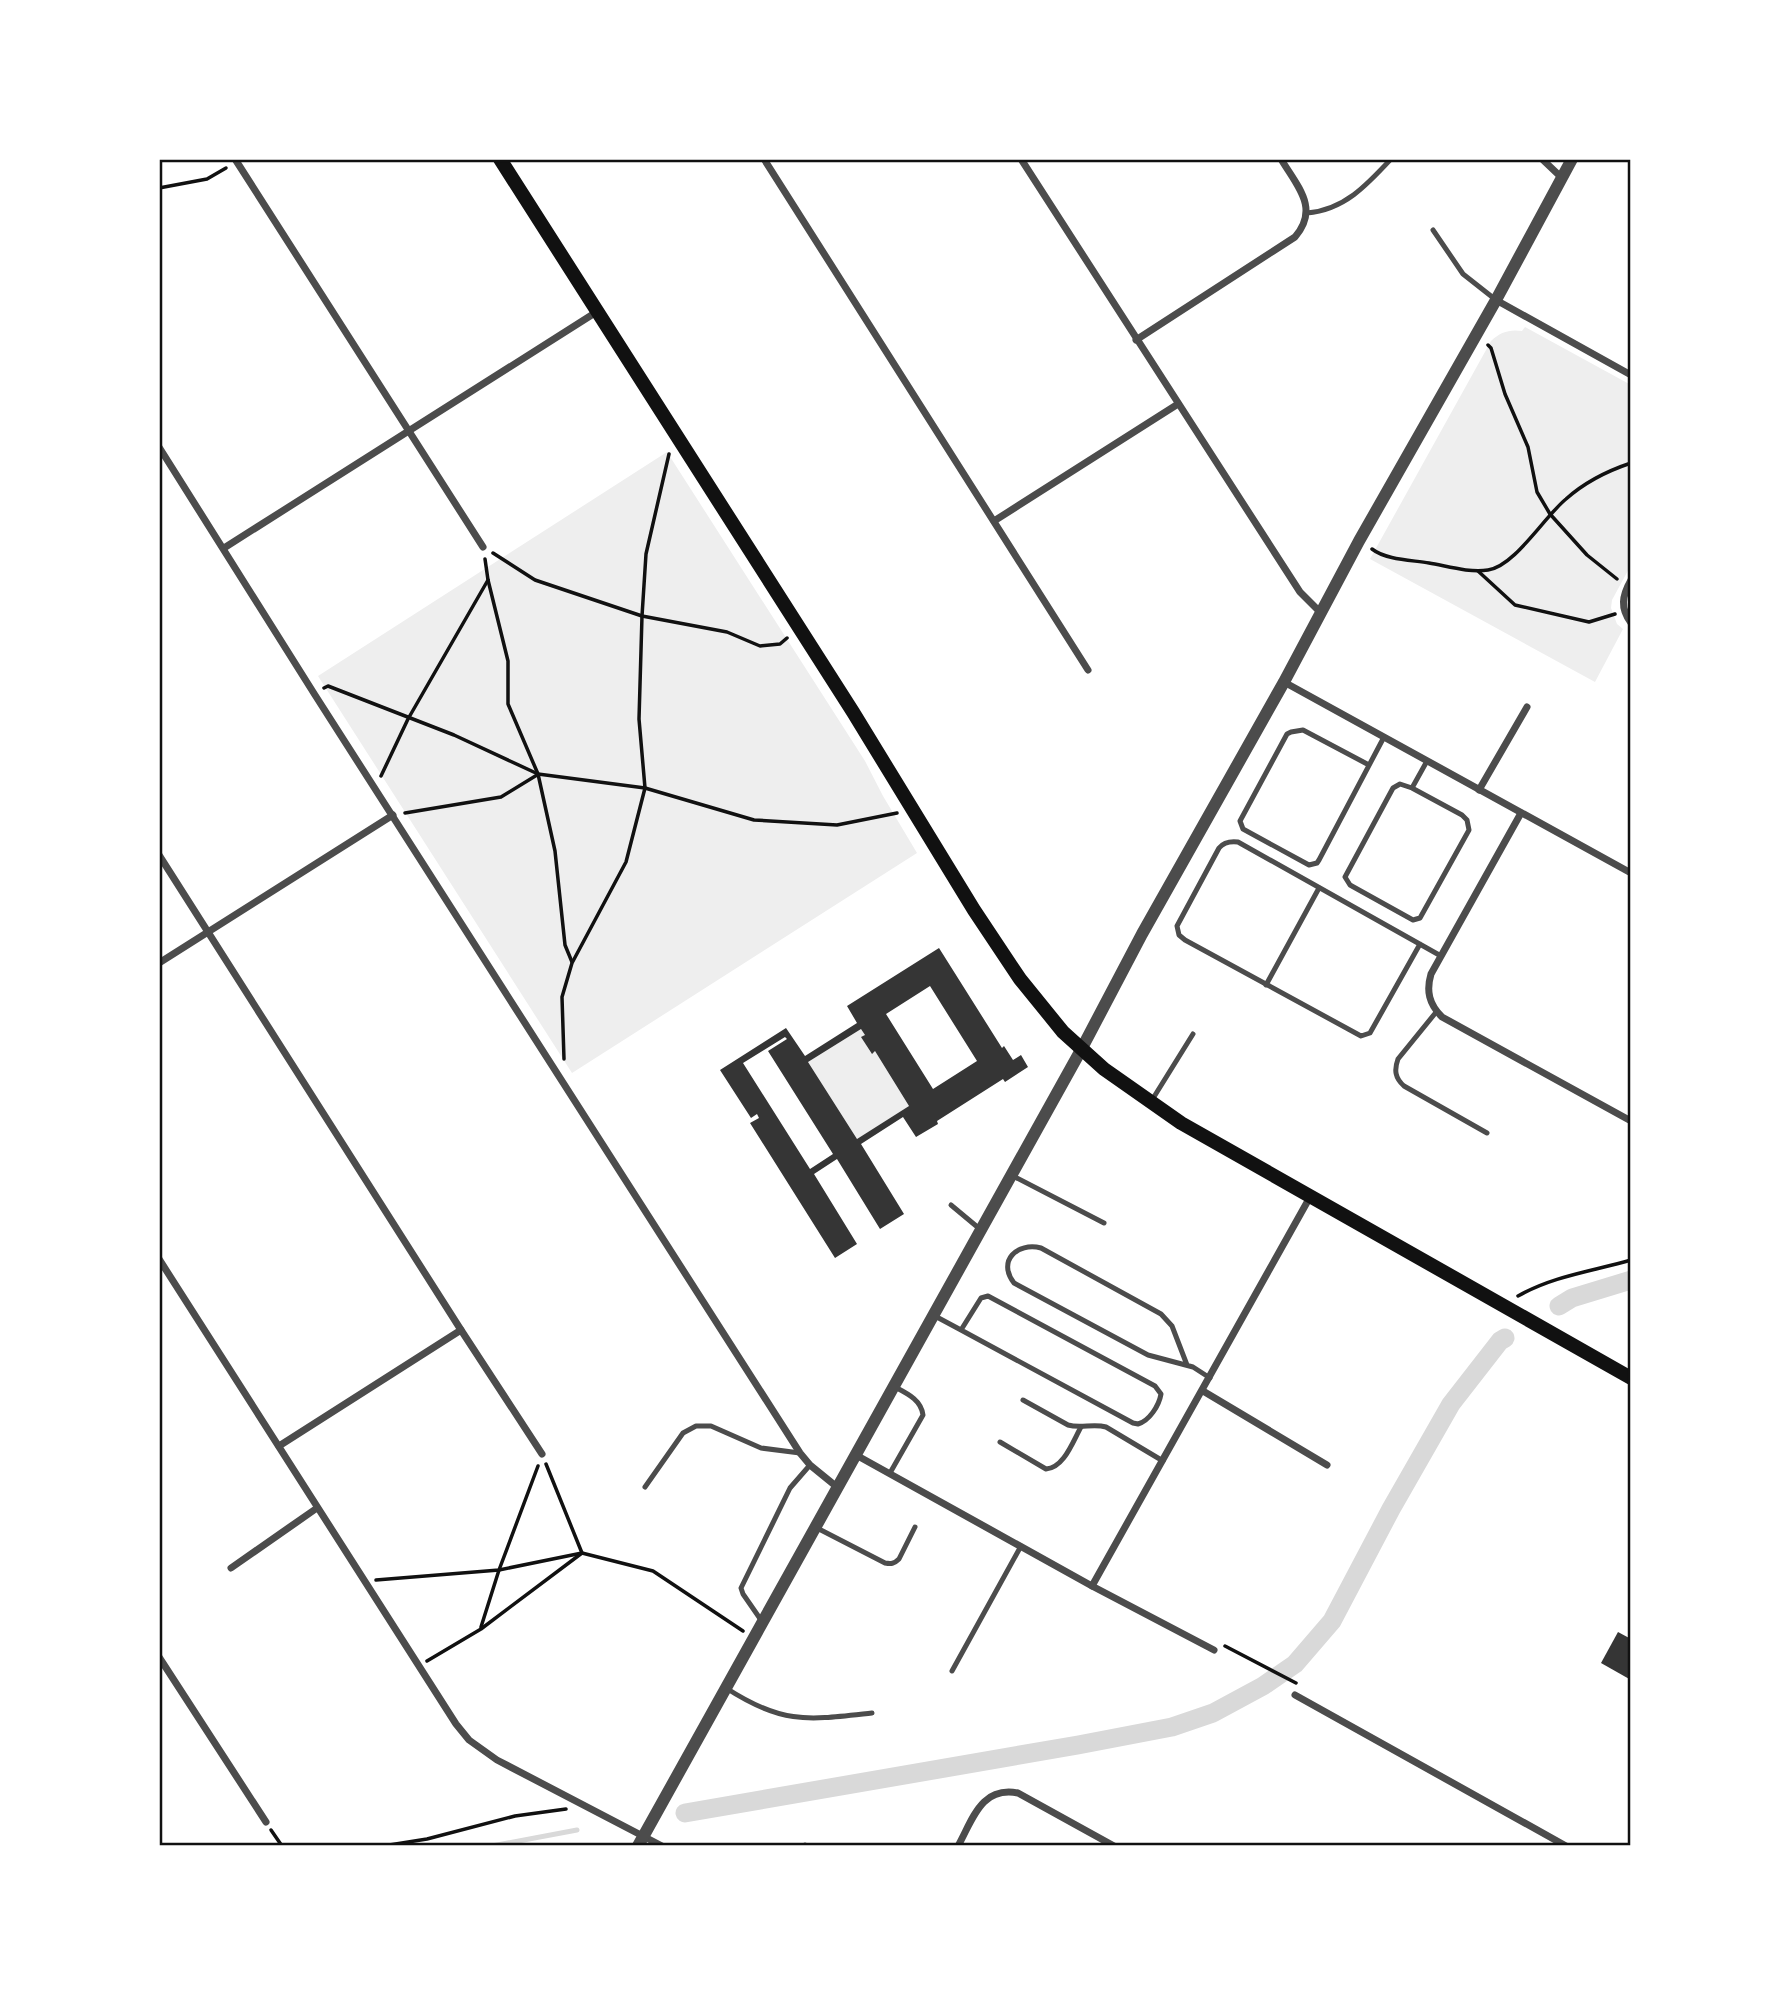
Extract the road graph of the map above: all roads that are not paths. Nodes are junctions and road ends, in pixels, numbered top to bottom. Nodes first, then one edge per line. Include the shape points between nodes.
1 (500, 159) edge
2 (764, 159) edge
3 (1021, 159) edge
4 (1281, 159) edge
5 (1391, 159) edge
6 (1542, 159) edge
7 (1572, 159) edge
8 (236, 161) edge
9 (1562, 178) junction
10 (1307, 213) junction
11 (1433, 230) dead end
12 (1496, 300) junction
13 (598, 311) junction
14 (1136, 340) junction
15 (1631, 375) edge
16 (1178, 404) junction
17 (408, 430) junction
18 (159, 447) edge
19 (994, 522) junction
20 (483, 547) road end
21 (224, 548) junction
22 (1629, 584) edge
23 (1320, 612) junction
24 (1631, 622) edge
25 (1088, 670) dead end
26 (1284, 682) junction
27 (1527, 707) dead end
28 (1384, 737) junction
29 (1427, 761) junction
30 (1369, 765) junction
31 (1412, 788) junction
32 (1479, 790) junction
33 (1521, 813) junction
34 (393, 815) junction
35 (159, 855) edge
36 (1631, 873) edge
37 (1319, 888) junction
38 (208, 931) junction
39 (1420, 944) junction
40 (1441, 956) junction
41 (159, 962) edge
42 (1266, 985) junction
43 (1437, 1012) junction
44 (1193, 1034) dead end
45 (1081, 1050) junction
46 (1150, 1103) junction
47 (1631, 1121) edge
48 (1486, 1133) dead end
49 (1011, 1175) junction
50 (1310, 1197) junction
51 (951, 1205) dead end
52 (1104, 1223) dead end
53 (981, 1230) junction
54 (159, 1259) edge
55 (933, 1315) junction
56 (461, 1330) junction
57 (961, 1330) junction
58 (1187, 1365) junction
59 (1210, 1378) junction
60 (1631, 1378) edge
61 (893, 1386) junction
62 (1203, 1391) junction
63 (1023, 1400) dead end
64 (1081, 1427) junction
65 (1000, 1442) dead end
66 (279, 1446) junction
67 (800, 1452) junction
68 (542, 1454) road end
69 (856, 1455) junction
70 (1163, 1461) junction
71 (810, 1465) junction
72 (1327, 1465) dead end
73 (890, 1474) junction
74 (645, 1487) dead end
75 (837, 1487) junction
76 (317, 1508) junction
77 (815, 1527) junction
78 (915, 1527) dead end
79 (1021, 1546) junction
80 (231, 1568) dead end
81 (1092, 1587) junction
82 (763, 1622) junction
83 (1213, 1650) road end
84 (159, 1657) edge
85 (952, 1671) dead end
86 (726, 1688) junction
87 (1295, 1695) dead end
88 (872, 1713) dead end
89 (266, 1822) dead end
90 (641, 1841) edge
91 (662, 1846) edge
92 (958, 1846) edge
93 (1114, 1846) edge
94 (1566, 1846) edge

1 - 13 main road
2 - 19 street
3 - 14 street
4 - 10 street via 1306,202
5 - 10 lane via 1346,201
6 - 9 street
7 - 9 street
8 - 17 street
9 - 12 street
10 - 14 street via 1305,226 1295,237
11 - 12 lane via 1463,274
12 - 15 street
12 - 23 street
13 - 17 street
13 - 45 main road via 974,911 1020,979
14 - 16 street
16 - 19 street
16 - 23 street via 1300,592
17 - 20 street
17 - 21 street
18 - 21 street
19 - 25 street
21 - 34 street
22 - 24 street via 1622,600
23 - 26 street
26 - 28 street
26 - 45 street
27 - 32 street
28 - 29 street
28 - 30 lane
29 - 31 lane
29 - 32 street
30 - 30 lane via 1317,863 1309,865 1240,826 1291,732 1303,730
31 - 31 lane via 1400,784 1393,788 1345,877 1350,885 1413,920 1420,918 1469,830 1462,816
32 - 33 street
33 - 36 street
33 - 40 street
34 - 38 street
34 - 67 street
35 - 38 street
37 - 39 lane
37 - 42 lane
37 - 42 lane via 1238,842 1226,842 1178,922 1182,938
38 - 41 street
38 - 56 street
39 - 40 lane
39 - 42 lane via 1366,1036
40 - 43 street via 1429,982 1430,1000
43 - 47 street
43 - 48 lane via 1398,1059 1396,1076 1404,1086
44 - 46 lane
45 - 46 main road
45 - 49 street
46 - 50 main road
49 - 52 lane
49 - 53 street
50 - 59 street
50 - 60 main road
51 - 53 lane
53 - 55 street
54 - 66 street
55 - 57 lane
55 - 61 street
56 - 66 street
56 - 68 street
57 - 57 lane via 1133,1423 1143,1423 1160,1399 1155,1387 988,1296 981,1298
58 - 58 lane via 1148,1355 1014,1283 1008,1271 1012,1254 1031,1245 1041,1248 1161,1314 1172,1326
58 - 59 lane
59 - 62 street
61 - 69 street
61 - 73 lane via 921,1405 923,1415
62 - 70 street
62 - 72 street
63 - 64 lane via 1068,1425
64 - 65 lane via 1059,1464 1051,1469
64 - 70 lane via 1106,1427
66 - 76 street
67 - 71 street
67 - 74 lane via 761,1448 710,1426 696,1426 683,1433
69 - 73 street
69 - 75 street
70 - 81 street
71 - 75 street
71 - 82 lane via 790,1488 741,1588
73 - 79 street
75 - 77 street
76 - 80 street
76 - 90 street via 456,1724 475,1745
77 - 78 lane via 891,1564
77 - 82 street
79 - 81 street
79 - 85 lane
81 - 83 street
82 - 86 street
84 - 89 street
86 - 88 lane via 764,1710 785,1716 818,1719
86 - 90 street
87 - 94 street
90 - 91 street
92 - 93 street via 981,1803 1009,1791

